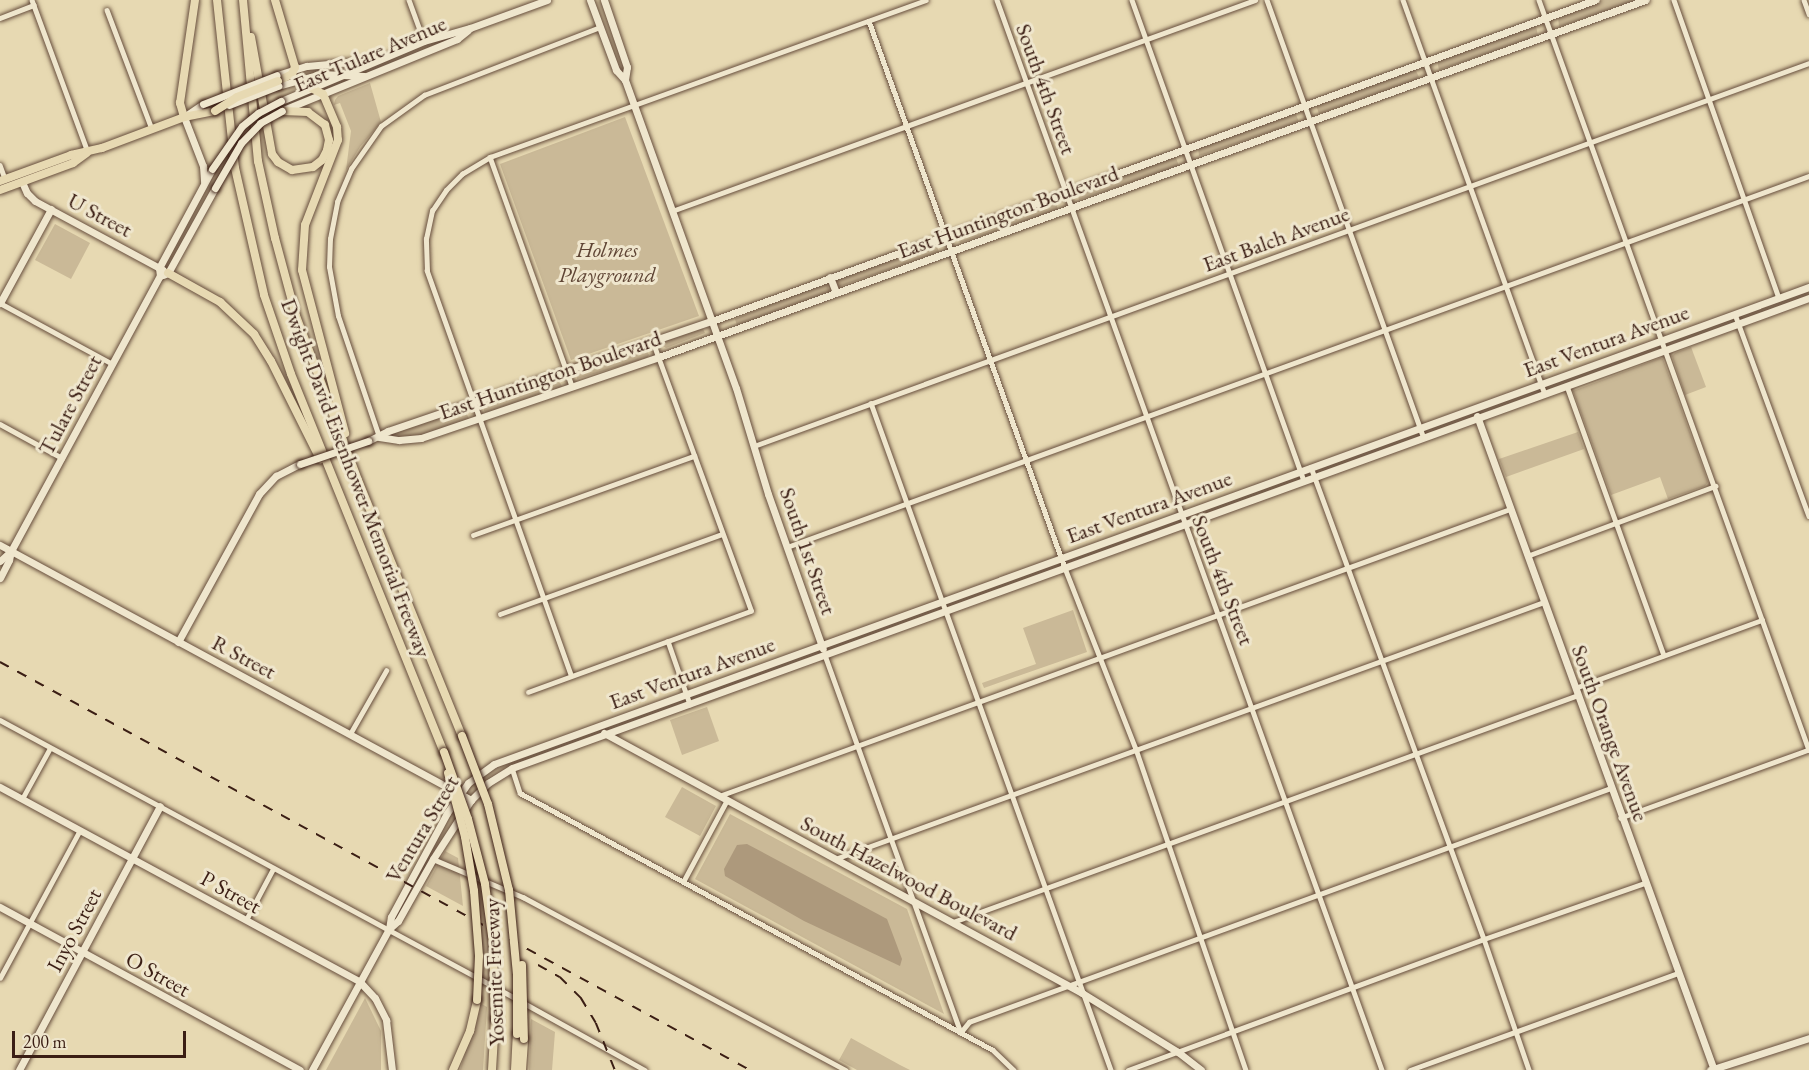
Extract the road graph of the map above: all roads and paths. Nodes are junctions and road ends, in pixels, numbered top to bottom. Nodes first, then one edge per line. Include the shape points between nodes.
1 (195, 0) edge
2 (217, 0) edge
3 (244, 0) edge
4 (275, 0) edge
5 (409, 0) edge
6 (547, 0) edge
7 (590, 0) edge
8 (604, 0) edge
9 (926, 0) edge
10 (997, 0) edge
11 (1132, 0) edge
12 (1255, 0) edge
13 (1267, 0) edge
14 (1403, 0) edge
15 (1539, 0) edge
16 (1595, 0) edge
17 (1645, 0) edge
18 (1674, 0) edge
19 (1804, 0) edge
20 (33, 3) edge
21 (108, 10) dead end
22 (1809, 14) edge
23 (0, 18) edge
24 (1545, 18) junction
25 (869, 21) junction
26 (600, 27) junction
27 (470, 28) junction
28 (458, 30) junction
29 (1551, 34) junction
30 (1146, 39) junction
31 (424, 41) junction
32 (430, 50) junction
33 (384, 58) junction
34 (1425, 61) junction
35 (1809, 63) edge
36 (394, 65) junction
37 (294, 69) junction
38 (345, 75) junction
39 (370, 75) junction
40 (1431, 78) junction
41 (625, 80) junction
42 (278, 81) junction
43 (1026, 82) junction
44 (311, 88) junction
45 (323, 94) junction
46 (1709, 99) junction
47 (1305, 105) junction
48 (634, 106) junction
49 (215, 111) joint
50 (284, 111) junction
51 (184, 117) junction
52 (1311, 121) junction
53 (906, 126) junction
54 (152, 129) junction
55 (1590, 142) junction
56 (1186, 148) junction
57 (88, 152) junction
58 (490, 157) junction
59 (61, 159) junction
60 (1191, 164) junction
61 (0, 165) edge
62 (1809, 176) edge
63 (2, 182) edge
64 (22, 182) junction
65 (1469, 187) junction
66 (202, 188) junction
67 (0, 190) edge
68 (1066, 192) junction
69 (1745, 199) junction
70 (1072, 207) junction
71 (51, 209) junction
72 (672, 211) junction
73 (1350, 230) junction
74 (946, 236) junction
75 (1624, 243) junction
76 (952, 251) junction
77 (159, 268) junction
78 (1230, 273) junction
79 (164, 274) junction
80 (830, 277) junction
81 (1504, 285) junction
82 (1809, 287) edge
83 (836, 293) junction
84 (1779, 298) junction
85 (1809, 298) edge
86 (0, 303) edge
87 (1735, 314) junction
88 (1110, 317) junction
89 (712, 321) junction
90 (1739, 324) junction
91 (1385, 329) junction
92 (717, 337) junction
93 (652, 341) junction
94 (1660, 341) junction
95 (1665, 351) junction
96 (659, 357) junction
97 (991, 360) junction
98 (113, 364) junction
99 (566, 370) junction
100 (1265, 374) junction
101 (1541, 384) junction
102 (572, 386) junction
103 (1567, 386) junction
104 (1545, 394) junction
105 (473, 403) junction
106 (871, 403) junction
107 (1473, 408) junction
108 (1146, 417) junction
109 (1478, 418) junction
110 (479, 419) junction
111 (0, 424) edge
112 (1420, 428) junction
113 (379, 437) junction
114 (1424, 438) junction
115 (754, 446) junction
116 (694, 456) junction
117 (62, 458) junction
118 (1027, 460) junction
119 (1311, 467) junction
120 (1301, 471) junction
121 (1315, 477) junction
122 (358, 480) junction
123 (1304, 481) junction
124 (1715, 486) junction
125 (907, 504) junction
126 (1510, 509) junction
127 (1181, 514) junction
128 (1809, 516) edge
129 (350, 517) junction
130 (517, 520) junction
131 (1617, 523) junction
132 (1185, 525) junction
133 (722, 534) junction
134 (473, 536) dead end
135 (0, 545) edge
136 (787, 547) junction
137 (11, 551) junction
138 (1527, 556) junction
139 (1061, 558) junction
140 (0, 561) edge
141 (1349, 567) junction
142 (1065, 568) junction
143 (0, 578) edge
144 (545, 598) junction
145 (941, 601) junction
146 (1544, 602) junction
147 (945, 611) junction
148 (500, 614) dead end
149 (1219, 615) junction
150 (1762, 620) junction
151 (668, 641) junction
152 (178, 642) junction
153 (822, 645) junction
154 (825, 655) junction
155 (1664, 655) junction
156 (1100, 658) junction
157 (1383, 660) junction
158 (386, 671) dead end
159 (571, 676) junction
160 (1577, 691) junction
161 (528, 692) dead end
162 (686, 694) junction
163 (978, 702) junction
164 (690, 704) junction
165 (1253, 707) junction
166 (0, 720) edge
167 (594, 727) junction
168 (350, 734) junction
169 (606, 734) junction
170 (462, 736) joint
171 (858, 746) junction
172 (50, 748) junction
173 (442, 748) junction
174 (1136, 750) junction
175 (1809, 750) edge
176 (1416, 754) junction
177 (502, 761) joint
178 (512, 768) junction
179 (0, 787) edge
180 (1611, 788) junction
181 (460, 793) junction
182 (1011, 795) junction
183 (719, 796) junction
184 (22, 799) junction
185 (471, 800) junction
186 (727, 800) junction
187 (1285, 802) junction
188 (160, 806) junction
189 (1622, 818) junction
190 (80, 830) junction
191 (891, 838) junction
192 (1168, 844) junction
193 (1451, 847) junction
194 (835, 858) junction
195 (133, 859) junction
196 (433, 859) junction
197 (273, 868) junction
198 (683, 882) junction
199 (1645, 883) junction
200 (1046, 888) junction
201 (1320, 892) junction
202 (914, 902) junction
203 (0, 907) edge
204 (246, 920) junction
205 (953, 922) junction
206 (30, 923) junction
207 (389, 929) junction
208 (1199, 936) junction
209 (1484, 939) junction
210 (83, 953) junction
211 (1678, 973) junction
212 (0, 978) edge
213 (360, 982) junction
214 (1078, 982) junction
215 (1069, 986) junction
216 (1353, 987) junction
217 (1082, 993) junction
218 (961, 1032) junction
219 (1233, 1032) junction
220 (1516, 1033) junction
221 (520, 1036) junction
222 (1809, 1038) edge
223 (1178, 1052) junction
224 (19, 1070) edge
225 (300, 1070) edge
226 (312, 1070) edge
227 (392, 1070) edge
228 (453, 1070) edge
229 (492, 1070) edge
230 (515, 1070) edge
231 (522, 1070) edge
232 (645, 1070) edge
233 (845, 1070) edge
234 (1014, 1070) edge
235 (1111, 1070) edge
236 (1128, 1070) edge
237 (1201, 1070) edge
238 (1246, 1070) edge
239 (1382, 1070) edge
240 (1410, 1070) edge
241 (1529, 1070) edge
242 (1713, 1070) edge

1 - 51 highway via 181,99
2 - 129 highway, Dwight David Eisenhower Memorial Freeway via 231,135 252,246 284,353
3 - 50 highway via 270,151 292,170 308,170 325,155 327,130 312,114
3 - 122 highway, Dwight David Eisenhower Memorial Freeway via 258,161 275,238 313,365
4 - 37 highway
5 - 31 street
6 - 27 main road, East Tulare Avenue
7 - 26 main road, South 1st Street
8 - 41 main road, South 1st Street via 627,67
9 - 25 street
10 - 43 street, South 4th Street
11 - 30 street
12 - 30 street
13 - 47 street
14 - 34 street
15 - 24 street
16 - 24 main road, East Huntington Boulevard
17 - 29 main road, East Huntington Boulevard
18 - 46 street
19 - 22 street
20 - 23 street
20 - 57 street
21 - 54 street
24 - 29 street
24 - 34 main road, East Huntington Boulevard
25 - 48 street
25 - 53 street
26 - 41 main road, South 1st Street via 616,70
26 - 113 street via 424,95 381,126 351,169 332,222 331,281 344,334
27 - 28 main road, East Tulare Avenue
27 - 32 main road, East Tulare Avenue via 457,39
28 - 31 main road, East Tulare Avenue
28 - 32 main road via 432,44
29 - 40 main road, East Huntington Boulevard
29 - 55 street
30 - 43 street
30 - 56 street
31 - 33 main road, East Tulare Avenue
31 - 36 main road via 418,50
32 - 36 main road, East Tulare Avenue
33 - 37 main road
33 - 38 main road, East Tulare Avenue
34 - 40 street
34 - 47 main road, East Huntington Boulevard
35 - 46 street, East Balch Avenue
36 - 39 main road, East Tulare Avenue
37 - 42 highway via 290,76
38 - 39 main road
38 - 42 main road
38 - 44 main road, East Tulare Avenue
39 - 45 main road, East Tulare Avenue
40 - 52 main road, East Huntington Boulevard
40 - 65 street
41 - 48 main road, South 1st Street
42 - 49 highway, bridge via 237,97
42 - 51 main road, bridge via 203,104
43 - 53 street
43 - 68 street, South 4th Street
44 - 45 highway
44 - 66 main road, East Tulare Avenue, bridge via 258,113 242,126
45 - 50 main road, East Tulare Avenue
45 - 122 highway via 337,127 338,144 305,225 302,270
46 - 55 street, East Balch Avenue
46 - 69 street
47 - 52 street
47 - 56 main road, East Huntington Boulevard
48 - 58 street
48 - 72 main road, South 1st Street
49 - 51 main road
50 - 79 main road, Tulare Street, bridge via 260,123 241,143
51 - 54 main road
51 - 66 main road via 202,166
52 - 60 main road, East Huntington Boulevard
52 - 73 street
53 - 72 street
53 - 74 street
54 - 57 main road
55 - 65 street, East Balch Avenue
55 - 75 street
56 - 60 street
56 - 68 main road, East Huntington Boulevard
57 - 59 main road
57 - 64 main road via 73,163
58 - 99 street
58 - 105 street via 462,174 446,190 432,211 426,239 427,271
59 - 63 main road
59 - 64 main road via 25,176
60 - 70 main road, East Huntington Boulevard
60 - 78 street
61 - 63 street
62 - 69 street
64 - 67 main road
64 - 71 main road, U Street via 30,197
65 - 73 street, East Balch Avenue
65 - 81 street
66 - 77 main road
68 - 70 street, South 4th Street
68 - 74 main road, East Huntington Boulevard
69 - 75 street
69 - 84 street
70 - 76 main road, East Huntington Boulevard
70 - 88 street, South 4th Street
71 - 77 main road, U Street
71 - 86 main road
72 - 89 main road, South 1st Street
73 - 78 street, East Balch Avenue
73 - 91 street
74 - 76 street
74 - 80 main road, East Huntington Boulevard
75 - 81 street
75 - 94 street
76 - 83 main road, East Huntington Boulevard
76 - 97 street
77 - 79 main road, U Street
78 - 88 street, East Balch Avenue
78 - 100 street
79 - 98 main road, Tulare Street
79 - 129 highway via 220,302 260,342
80 - 83 main road
80 - 89 main road, East Huntington Boulevard
81 - 91 street
81 - 101 street
82 - 84 main road, East Ventura Avenue
83 - 92 main road, East Huntington Boulevard
84 - 87 main road, East Ventura Avenue
85 - 90 main road, East Ventura Avenue
86 - 98 street
87 - 90 street
87 - 94 main road, East Ventura Avenue
88 - 97 street, East Balch Avenue
88 - 108 street, South 4th Street
89 - 92 main road, South 1st Street
89 - 93 main road, East Huntington Boulevard
90 - 95 main road, East Ventura Avenue
90 - 128 street
91 - 100 street
91 - 112 street
92 - 96 main road, East Huntington Boulevard
92 - 115 main road, South 1st Street
93 - 96 street
93 - 99 main road, East Huntington Boulevard
94 - 95 street
94 - 101 main road, East Ventura Avenue
95 - 103 main road, East Ventura Avenue
95 - 124 street
96 - 102 main road, East Huntington Boulevard
96 - 116 street
97 - 106 street, East Balch Avenue
97 - 118 street
98 - 117 main road, Tulare Street
99 - 102 street
99 - 105 main road, East Huntington Boulevard
100 - 108 street
100 - 120 street
101 - 104 street
101 - 107 main road, East Ventura Avenue
102 - 110 main road, East Huntington Boulevard
103 - 104 main road, East Ventura Avenue
103 - 131 street
104 - 109 main road, East Ventura Avenue
105 - 110 street
105 - 113 main road, East Huntington Boulevard
106 - 115 street, East Balch Avenue
106 - 125 street
107 - 109 main road, South Orange Avenue
107 - 112 main road, East Ventura Avenue
108 - 118 street
108 - 127 street, South 4th Street
109 - 114 main road, East Ventura Avenue
109 - 126 main road, South Orange Avenue
110 - 113 main road, East Huntington Boulevard via 409,440
110 - 130 street
111 - 117 street
112 - 114 street
112 - 119 main road, East Ventura Avenue
113 - 152 main road, East Huntington Boulevard, bridge via 276,476 259,494
114 - 121 main road, East Ventura Avenue
115 - 136 main road, South 1st Street
116 - 130 street
116 - 133 street
117 - 137 main road, Tulare Street
118 - 125 street
118 - 139 street
119 - 120 main road, East Ventura Avenue
119 - 121 street
120 - 123 street
120 - 127 main road, East Ventura Avenue
121 - 123 main road, East Ventura Avenue
121 - 141 street
122 - 170 highway, Dwight David Eisenhower Memorial Freeway
123 - 132 main road, East Ventura Avenue
124 - 131 street
124 - 150 street
125 - 136 street
125 - 145 street
126 - 138 main road, South Orange Avenue
126 - 141 street
127 - 132 street, South 4th Street
127 - 139 main road, East Ventura Avenue
129 - 173 highway, Dwight David Eisenhower Memorial Freeway
130 - 134 street
130 - 144 street
131 - 138 street
131 - 155 street
132 - 142 main road, East Ventura Avenue
132 - 149 street, South 4th Street
133 - 144 street
133 - 151 street via 751,611
135 - 137 main road, R Street
136 - 153 main road, South 1st Street
137 - 140 main road, Tulare Street
137 - 143 main road, Tulare Street
137 - 152 main road, R Street
138 - 146 main road, South Orange Avenue
139 - 142 street
139 - 145 main road, East Ventura Avenue
141 - 149 street
141 - 157 street
142 - 147 main road, East Ventura Avenue
142 - 156 street
144 - 148 street
144 - 159 street
145 - 147 street
145 - 153 main road, East Ventura Avenue
146 - 157 street
146 - 160 main road, South Orange Avenue
147 - 154 main road, East Ventura Avenue
147 - 163 street
149 - 156 street
149 - 165 street, South 4th Street
150 - 155 street
150 - 175 street
151 - 159 street
151 - 162 street
152 - 168 main road, R Street
153 - 154 main road, South 1st Street
153 - 162 main road, East Ventura Avenue
154 - 164 main road, East Ventura Avenue
154 - 171 street, South 1st Street
155 - 160 street
156 - 163 street
156 - 174 street
157 - 165 street
157 - 176 street
158 - 168 street
159 - 161 street
160 - 176 street
160 - 180 main road, South Orange Avenue
162 - 164 street
162 - 167 main road, East Ventura Avenue
163 - 171 street
163 - 182 street
164 - 169 main road, East Ventura Avenue
165 - 174 street
165 - 187 street, South 4th Street
166 - 172 street
167 - 169 main road, South Hazelwood Boulevard
167 - 177 main road, East Ventura Avenue
168 - 181 main road, R Street
169 - 178 main road, East Ventura Avenue
169 - 183 main road, South Hazelwood Boulevard
170 - 221 highway, Yosemite Freeway, bridge via 499,841 510,890 523,976
171 - 183 street
171 - 191 street, South 1st Street
172 - 184 street
172 - 188 street
173 - 228 highway, bridge via 465,837 479,956 477,1000 470,1031
173 - 229 highway, Yosemite Freeway, bridge via 468,819 483,877 493,943
174 - 182 street
174 - 192 street
175 - 189 street
176 - 187 street
176 - 193 street
177 - 181 main road, Ventura Street via 478,774
178 - 185 main road, Ventura Street
178 - 198 street via 520,793
179 - 184 main road, P Street
180 - 189 main road, South Orange Avenue
180 - 193 street
181 - 185 main road, R Street
181 - 207 main road, Ventura Street via 391,917
182 - 191 street
182 - 200 street
183 - 186 main road, South Hazelwood Boulevard
184 - 190 main road, P Street
185 - 196 main road, Ventura Street
186 - 194 main road, South Hazelwood Boulevard
186 - 198 street
187 - 192 street
187 - 201 street, South 4th Street
188 - 195 main road, Inyo Street
188 - 197 street
189 - 199 main road, South Orange Avenue
190 - 195 main road, P Street
190 - 206 street
191 - 194 street
191 - 202 street, South 1st Street
192 - 200 street
192 - 208 street
193 - 201 street
193 - 209 street
194 - 202 main road, South Hazelwood Boulevard
195 - 204 main road, P Street
195 - 210 main road, Inyo Street
196 - 207 main road, Ventura Street via 399,921
196 - 233 street via 523,897
197 - 204 street
197 - 207 street
198 - 218 street
199 - 209 street
199 - 211 main road, South Orange Avenue
200 - 205 street
200 - 214 street
201 - 208 street
201 - 216 street, South 4th Street
202 - 205 main road, South Hazelwood Boulevard
202 - 218 street, South 1st Street
203 - 206 main road, O Street
204 - 213 main road, P Street
205 - 215 main road, South Hazelwood Boulevard
206 - 210 main road, O Street
206 - 212 street
207 - 213 main road, Ventura Street
207 - 232 street
208 - 214 street
208 - 219 street
209 - 216 street
209 - 220 street
210 - 224 main road, Inyo Street
210 - 225 main road, O Street
211 - 220 street
211 - 242 main road, South Orange Avenue
213 - 226 main road, Ventura Street
213 - 227 main road, P Street via 375,998 386,1020
214 - 215 street
214 - 217 street
215 - 217 main road, South Hazelwood Boulevard
215 - 218 street via 969,1022
216 - 219 street
216 - 239 street, South 4th Street
217 - 223 main road, South Hazelwood Boulevard
217 - 235 street
218 - 234 street via 1001,1055
219 - 223 street
219 - 238 street
220 - 240 street
220 - 241 street
221 - 230 highway, Yosemite Freeway
221 - 231 highway
222 - 242 main road
223 - 236 street
223 - 237 main road, South Hazelwood Boulevard

